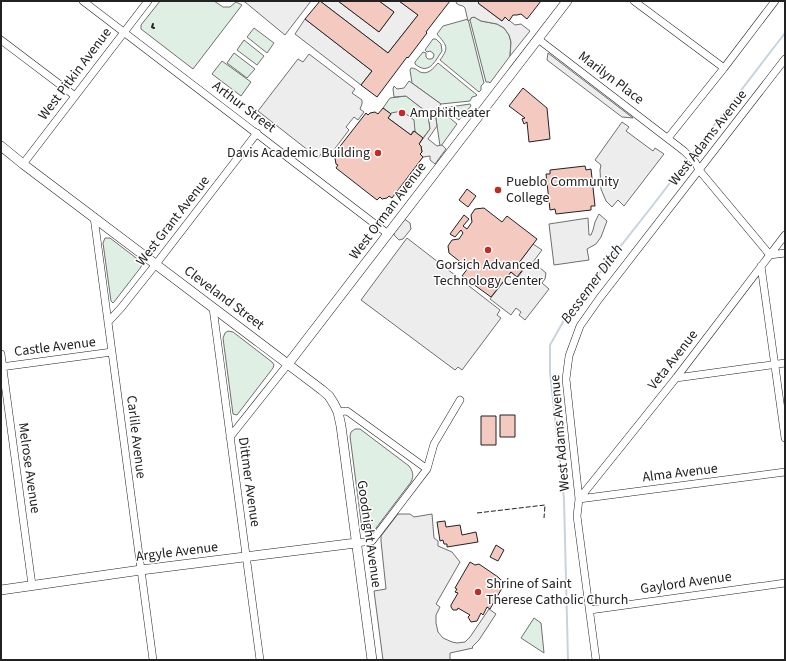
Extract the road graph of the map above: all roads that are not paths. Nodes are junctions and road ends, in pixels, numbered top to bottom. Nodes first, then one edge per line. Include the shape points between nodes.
1 (83, 1) edge
2 (148, 1) edge
3 (567, 1) edge
4 (634, 1) edge
5 (775, 1) edge
6 (124, 32) junction
7 (538, 39) junction
8 (1, 40) edge
9 (785, 59) edge
10 (724, 68) junction
11 (75, 96) junction
12 (257, 133) junction
13 (668, 138) junction
14 (1, 146) edge
15 (23, 164) junction
16 (699, 170) junction
17 (94, 217) junction
18 (388, 234) junction
19 (785, 235) edge
20 (785, 252) edge
21 (770, 254) junction
22 (156, 264) junction
23 (761, 266) junction
24 (213, 308) junction
25 (108, 322) junction
26 (112, 352) junction
27 (1, 354) edge
28 (785, 363) edge
29 (288, 364) junction
30 (775, 365) junction
31 (2, 367) edge
32 (676, 378) junction
33 (460, 400) dead end
34 (338, 412) junction
35 (230, 437) junction
36 (785, 438) edge
37 (427, 469) junction
38 (785, 472) edge
39 (579, 499) junction
40 (356, 543) junction
41 (246, 557) junction
42 (141, 570) junction
43 (785, 583) edge
44 (32, 585) junction
45 (1, 590) edge
46 (590, 610) junction
47 (153, 660) edge
48 (260, 660) edge
49 (372, 660) edge
50 (596, 660) edge

1 - 6 street, Arthur Street
2 - 6 street, West Pitkin Avenue
3 - 7 street, West Orman Avenue
4 - 10 street
5 - 10 street
6 - 11 street, West Pitkin Avenue
6 - 12 street, Arthur Street
7 - 13 street, Marilyn Place
7 - 18 street, West Orman Avenue
8 - 11 street
9 - 16 street, West Adams Avenue
10 - 13 street
11 - 15 street, West Pitkin Avenue
12 - 18 street, Arthur Street
12 - 22 street, West Grant Avenue
13 - 16 street, Marilyn Place via 695,162
14 - 15 street, Cleveland Street
15 - 17 street, Cleveland Street
16 - 21 street
16 - 39 street, West Adams Avenue via 580,326 569,356 566,379
17 - 22 street, Cleveland Street
17 - 25 street, Carlile Avenue
18 - 29 street, West Orman Avenue
19 - 21 street, Veta Avenue
20 - 21 street
21 - 23 street, Veta Avenue
22 - 24 street, Cleveland Street
22 - 25 street, West Grant Avenue
23 - 30 street
23 - 32 street, Veta Avenue
24 - 29 street, Cleveland Street
24 - 35 street, Dittmer Avenue
25 - 26 street, Carlile Avenue
26 - 31 street, Castle Avenue
26 - 42 street, Carlile Avenue
27 - 31 street, Melrose Avenue
28 - 30 street
29 - 34 street, Cleveland Street via 329,396
29 - 35 street, West Orman Avenue
30 - 32 street
30 - 36 street
31 - 44 street, Melrose Avenue
32 - 39 street, Veta Avenue
33 - 37 street via 434,444
34 - 37 street via 347,412
34 - 40 street, Goodnight Avenue
35 - 41 street, Dittmer Avenue
37 - 40 street via 372,540
38 - 39 street, Alma Avenue
39 - 46 street, West Adams Avenue via 577,516
40 - 41 street, Argyle Avenue
40 - 49 street, Goodnight Avenue
41 - 42 street, Argyle Avenue
41 - 48 street, Dittmer Avenue
42 - 44 street, Argyle Avenue
42 - 47 street, Carlile Avenue
43 - 46 street, Gaylord Avenue
44 - 45 street, Argyle Avenue
46 - 50 street, West Adams Avenue

